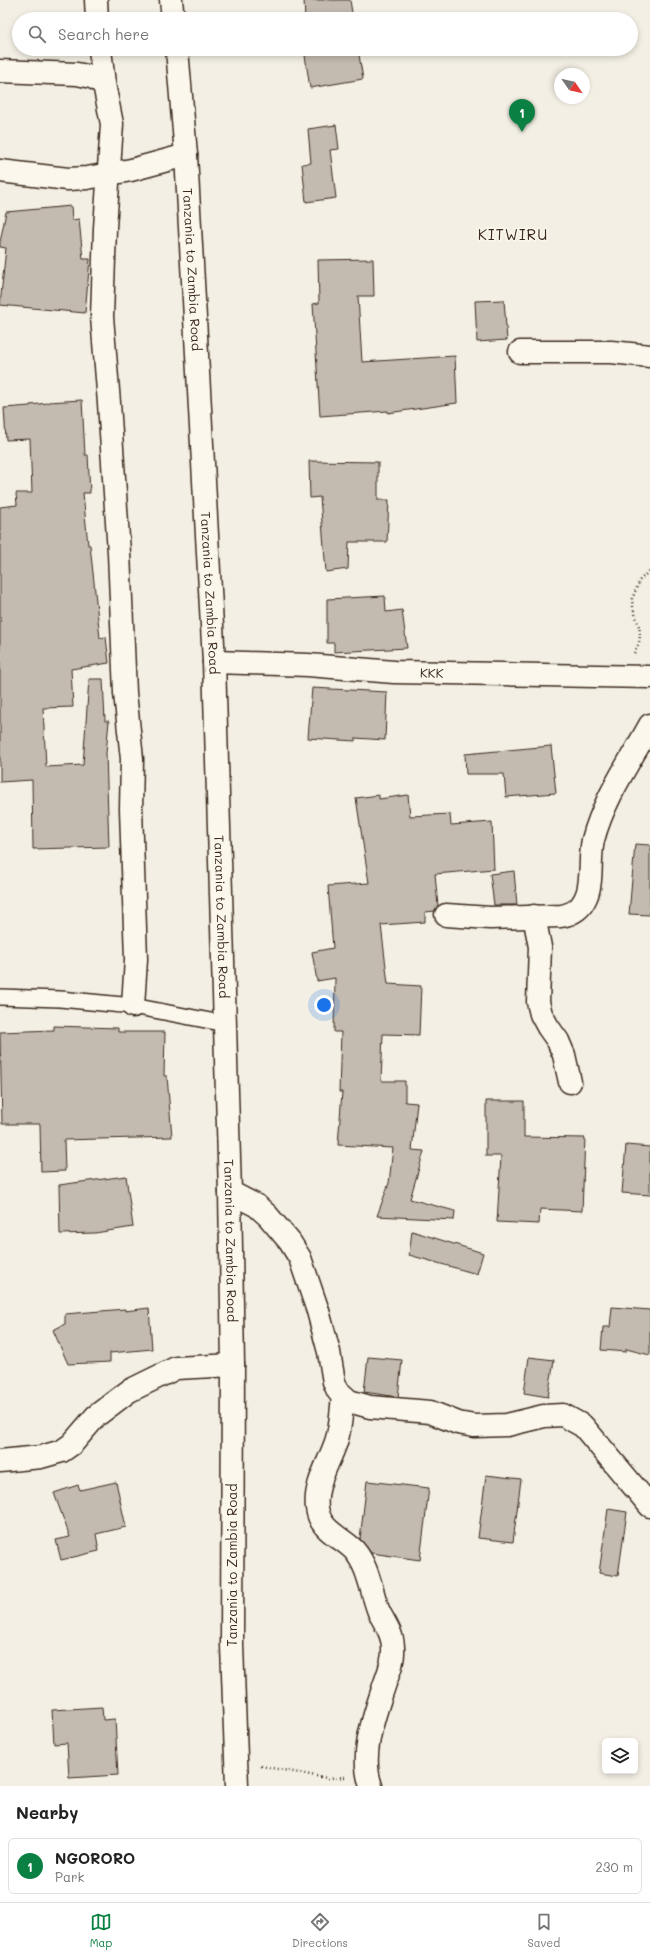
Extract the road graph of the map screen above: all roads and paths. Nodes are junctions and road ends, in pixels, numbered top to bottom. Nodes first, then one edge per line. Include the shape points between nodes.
1 (96, 0) edge
2 (171, 0) edge
3 (97, 12) edge
4 (172, 12) edge
5 (101, 56) edge
6 (178, 56) edge
7 (0, 71) edge
8 (104, 84) junction
9 (186, 155) junction
10 (0, 171) edge
11 (109, 173) junction
12 (520, 352) dead end
13 (650, 356) edge
14 (650, 570) edge
15 (214, 662) junction
16 (614, 677) junction
17 (650, 677) edge
18 (650, 725) edge
19 (446, 915) dead end
20 (534, 916) junction
21 (0, 997) edge
22 (133, 1006) junction
23 (226, 1024) junction
24 (570, 1082) dead end
25 (230, 1192) junction
26 (233, 1365) junction
27 (343, 1397) junction
28 (0, 1461) edge
29 (650, 1506) edge
30 (236, 1761) junction
31 (370, 1778) edge
32 (237, 1786) edge

1 - 3 main road
2 - 4 main road
5 - 8 main road
6 - 9 main road, Tanzania to Zambia Road
7 - 8 main road via 77,74 92,77
8 - 11 main road via 112,124
9 - 11 main road via 131,170
9 - 15 main road, Tanzania to Zambia Road
10 - 11 main road via 68,179
11 - 22 main road via 102,317 110,403 125,693 132,759 136,959
12 - 13 main road via 611,352
14 - 16 path via 640,580 632,599 640,624 638,647
15 - 16 main road, KKK via 308,665 394,672
15 - 23 main road, Tanzania to Zambia Road
16 - 17 main road, KKK
18 - 20 main road via 610,795 599,820 589,863 590,888 586,899 571,914
19 - 20 main road via 490,918
20 - 24 main road via 540,947 538,1002 541,1014 564,1055
21 - 22 lane via 60,999
22 - 23 lane
23 - 25 main road, Tanzania to Zambia Road
25 - 26 main road, Tanzania to Zambia Road
25 - 27 main road via 257,1206 268,1216 286,1236 300,1258 318,1311 334,1382
26 - 28 main road via 176,1368 129,1391 96,1416 72,1444 62,1451 41,1457
26 - 30 main road, Tanzania to Zambia Road via 232,1645
27 - 29 main road via 354,1404 430,1412 474,1426 507,1425 544,1416 563,1415 583,1426
27 - 31 main road via 340,1430 320,1484 317,1510 329,1532 354,1551 360,1560 379,1611 392,1637 394,1649 391,1665 369,1736
30 - 31 path via 327,1778
30 - 32 main road, Tanzania to Zambia Road

